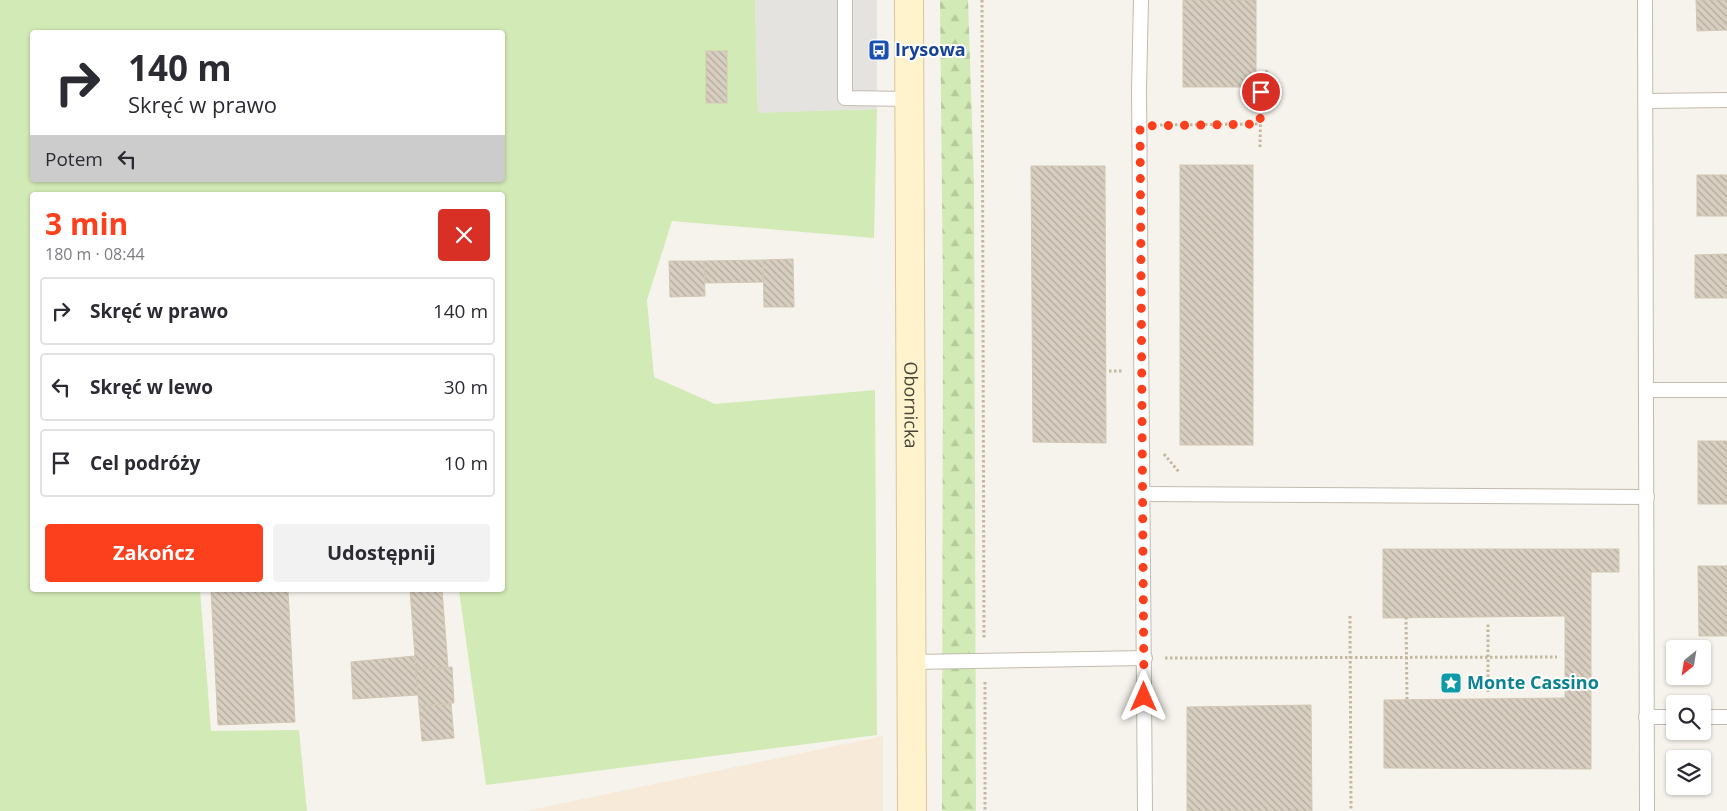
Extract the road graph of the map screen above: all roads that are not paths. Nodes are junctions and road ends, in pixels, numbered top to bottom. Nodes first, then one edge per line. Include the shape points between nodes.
1 (845, 0) edge
2 (909, 0) edge
3 (1141, 0) edge
4 (1645, 0) edge
5 (908, 99) junction
6 (1727, 100) edge
7 (1647, 101) junction
8 (1648, 390) junction
9 (1727, 390) edge
10 (1143, 494) junction
11 (1648, 496) junction
12 (1144, 658) junction
13 (911, 662) junction
14 (1646, 717) junction
15 (1666, 717) edge
16 (1711, 717) edge
17 (1727, 717) edge
18 (912, 811) edge
19 (1144, 811) edge
20 (1647, 811) edge

1 - 5 lane via 845,98
2 - 5 main road, Obornicka
3 - 10 lane
4 - 7 lane
5 - 13 main road, Obornicka
6 - 7 lane
7 - 8 lane
8 - 9 lane
8 - 11 lane
10 - 11 lane
10 - 12 lane
11 - 14 lane
12 - 13 lane
12 - 19 lane
13 - 18 main road, Obornicka
14 - 15 lane
14 - 20 lane
16 - 17 lane

